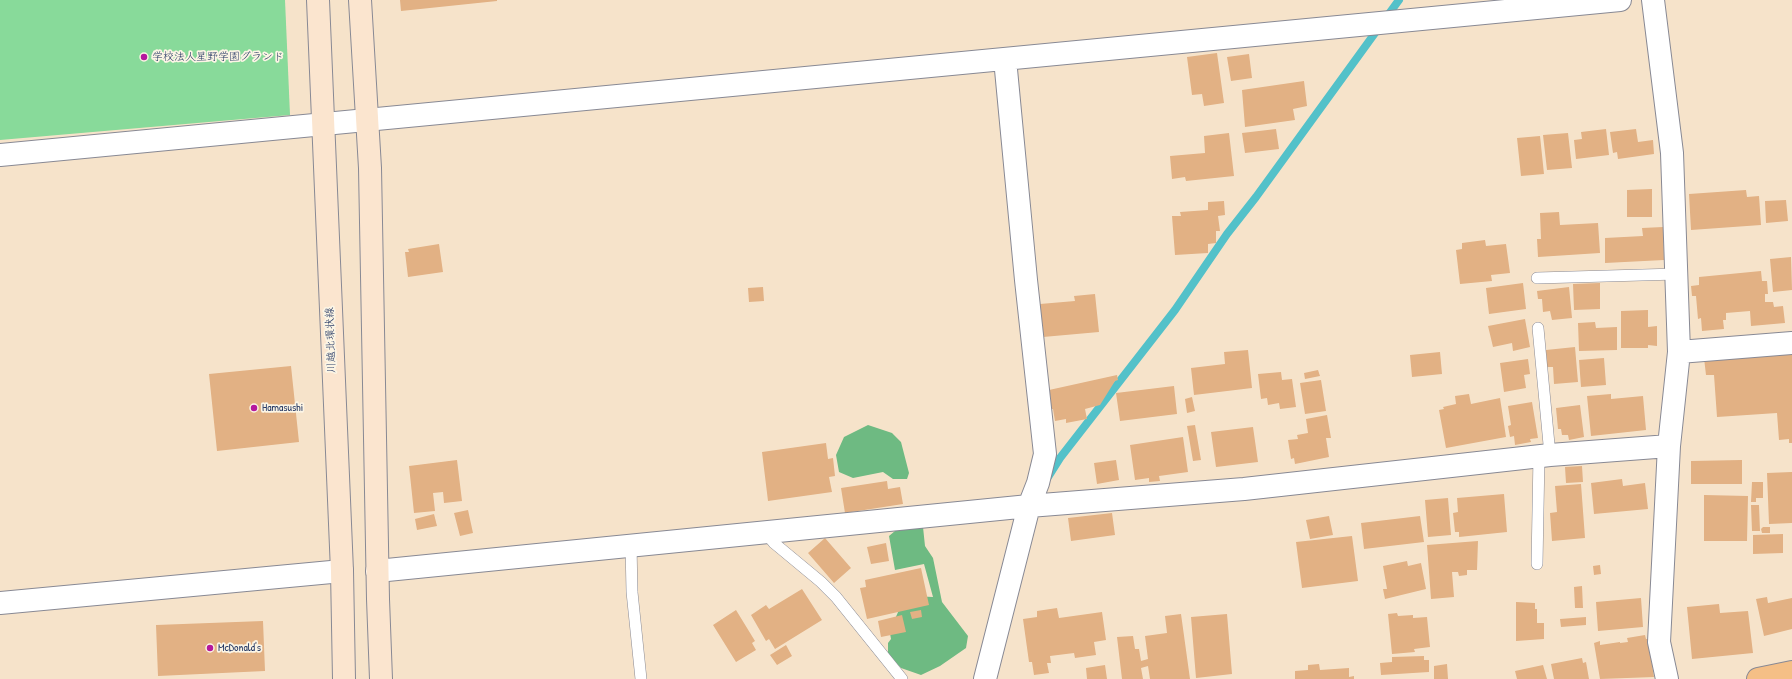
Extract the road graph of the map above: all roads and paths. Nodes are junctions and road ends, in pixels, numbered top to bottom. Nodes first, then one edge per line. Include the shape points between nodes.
1 (318, 0) edge
2 (360, 0) edge
3 (1620, 0) edge
4 (1653, 0) edge
5 (1006, 59) junction
6 (366, 120) junction
7 (323, 124) junction
8 (0, 155) edge
9 (1677, 274) junction
10 (1537, 278) dead end
11 (1538, 328) dead end
12 (1792, 343) edge
13 (1679, 352) junction
14 (1669, 446) junction
15 (1545, 456) junction
16 (1029, 506) junction
17 (765, 532) junction
18 (631, 545) junction
19 (1537, 564) dead end
20 (377, 570) junction
21 (342, 571) junction
22 (0, 603) edge
23 (1792, 672) edge
24 (344, 679) edge
25 (381, 679) edge
26 (641, 679) edge
27 (902, 679) edge
28 (985, 679) edge
29 (1667, 679) edge
30 (1758, 679) edge

1 - 7 main road, 川越北環状線
2 - 6 main road
3 - 5 street
4 - 9 street via 1672,153
5 - 6 street
5 - 16 street via 1025,273 1045,454
6 - 7 street
6 - 20 main road via 370,176
7 - 8 street
7 - 21 main road, 川越北環状線
9 - 10 lane
9 - 13 street
11 - 15 lane
12 - 13 street
13 - 14 street
14 - 15 street
14 - 29 street via 1659,642
15 - 16 street via 1244,489
15 - 19 lane
16 - 17 street
16 - 28 street
17 - 18 street
17 - 27 lane via 774,543 836,597
18 - 20 street
18 - 26 lane via 632,592
20 - 25 main road
21 - 22 street
21 - 24 main road, 川越北環状線
23 - 30 main road

